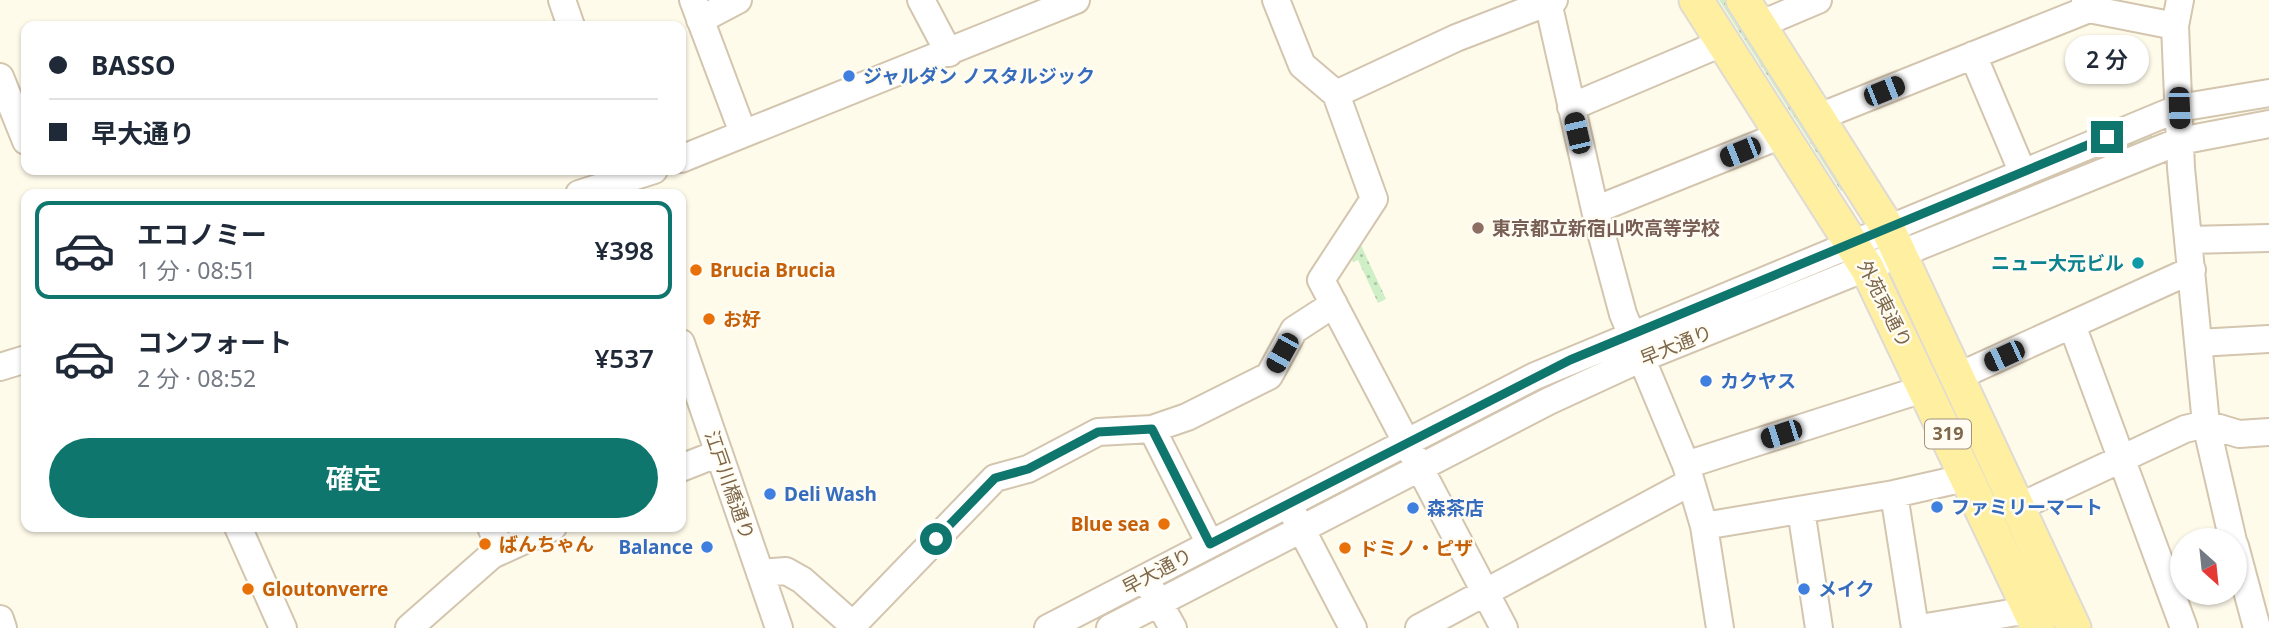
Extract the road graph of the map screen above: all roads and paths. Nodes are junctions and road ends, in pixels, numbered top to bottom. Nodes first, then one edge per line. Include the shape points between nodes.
1 (562, 0) edge
2 (738, 0) edge
3 (921, 0) edge
4 (1076, 0) edge
5 (1276, 0) edge
6 (1696, 0) edge
7 (1818, 0) edge
8 (2180, 0) edge
9 (1551, 1) edge
10 (2087, 4) edge
11 (696, 10) edge
12 (1751, 12) edge
13 (569, 21) edge
14 (2175, 26) junction
15 (1722, 43) junction
16 (949, 53) junction
17 (1973, 55) junction
18 (0, 77) edge
19 (2269, 93) edge
20 (1336, 94) junction
21 (1571, 107) junction
22 (2179, 108) junction
23 (1819, 117) junction
24 (2269, 124) edge
25 (21, 129) edge
26 (743, 133) junction
27 (1784, 134) junction
28 (2180, 141) junction
29 (686, 157) edge
30 (2022, 171) junction
31 (625, 181) edge
32 (597, 189) edge
33 (1595, 210) junction
34 (2269, 238) edge
35 (2189, 240) junction
36 (1894, 241) junction
37 (1860, 255) junction
38 (2192, 270) junction
39 (1334, 304) junction
40 (2072, 325) junction
41 (1630, 334) junction
42 (2269, 339) edge
43 (2198, 343) junction
44 (686, 357) edge
45 (1640, 359) junction
46 (21, 361) edge
47 (0, 367) edge
48 (1959, 376) junction
49 (1926, 388) junction
50 (2206, 424) junction
51 (1152, 429) junction
52 (2269, 432) edge
53 (1406, 442) junction
54 (719, 453) junction
55 (2122, 459) junction
56 (686, 466) edge
57 (1420, 467) junction
58 (1687, 474) junction
59 (1969, 477) junction
60 (1894, 494) junction
61 (1288, 504) junction
62 (2019, 506) junction
63 (1801, 510) junction
64 (1704, 526) junction
65 (2231, 528) edge
66 (1301, 529) junction
67 (240, 532) edge
68 (529, 532) edge
69 (496, 539) edge
70 (1210, 544) junction
71 (760, 573) junction
72 (1146, 578) junction
73 (2247, 591) edge
74 (1485, 593) junction
75 (1159, 603) junction
76 (0, 619) edge
77 (2034, 619) edge
78 (852, 627) edge
79 (1715, 627) edge
80 (3, 628) edge
81 (283, 628) edge
82 (410, 628) edge
83 (779, 628) edge
84 (1048, 628) edge
85 (1110, 628) edge
86 (1173, 628) edge
87 (1353, 628) edge
88 (1419, 628) edge
89 (1504, 628) edge
90 (1819, 628) edge
91 (1918, 628) edge
92 (2074, 628) edge
93 (2184, 628) edge
94 (2257, 628) edge

1 - 13 street
2 - 11 street
3 - 16 street
4 - 16 street
5 - 20 street via 1303,65
6 - 15 main road, 外苑東通り / 319
7 - 12 street
8 - 14 street
9 - 20 street
9 - 21 street
10 - 14 street
10 - 17 street
11 - 26 street
12 - 23 main road, 外苑東通り / 319
14 - 22 street
15 - 21 street
15 - 27 main road, 外苑東通り / 319
16 - 26 street
17 - 23 street
17 - 30 street
18 - 25 street
19 - 22 street, 早大通り
20 - 39 street via 1374,199 1321,280
21 - 33 street
22 - 28 street
22 - 30 street, 早大通り
23 - 36 main road, 外苑東通り / 319
24 - 28 street, 早大通り
26 - 29 street
27 - 33 street
27 - 37 main road, 外苑東通り / 319
28 - 35 street
28 - 36 street, 早大通り
30 - 36 street, 早大通り
31 - 32 street
33 - 41 street
34 - 35 street
35 - 38 street
36 - 37 street, 早大通り
36 - 48 main road, 外苑東通り / 319
37 - 41 street, 早大通り
37 - 45 street, 早大通り
37 - 49 main road, 外苑東通り / 319
38 - 40 street
38 - 43 street
39 - 51 street via 1294,330 1269,376 1187,417
39 - 53 street
40 - 48 street
40 - 55 street
41 - 45 street
41 - 53 street, 早大通り
42 - 43 street
43 - 50 street
44 - 54 street, 江戸川橋通り
45 - 57 street, 早大通り
45 - 58 street
46 - 47 street
48 - 62 main road, 外苑東通り / 319
49 - 58 street
49 - 59 main road, 外苑東通り / 319
50 - 52 street via 2239,434
50 - 55 street
50 - 65 street
51 - 70 street
51 - 78 street via 1098,432 1028,469 995,478
53 - 57 street
53 - 61 street, 早大通り
54 - 56 street
54 - 71 street, 江戸川橋通り
55 - 62 street
55 - 93 street
57 - 66 street, 早大通り
57 - 74 street
58 - 64 street
58 - 74 street
59 - 60 street
59 - 77 main road, 外苑東通り / 319
60 - 63 street
60 - 91 street
61 - 66 street
61 - 70 street, 早大通り
62 - 92 main road, 外苑東通り / 319
63 - 64 street
63 - 90 street
64 - 79 street
66 - 75 street, 早大通り
66 - 87 street
67 - 81 street
68 - 69 street
69 - 82 street via 492,555
70 - 72 street, 早大通り
71 - 78 street via 786,570
71 - 83 street, 江戸川橋通り
72 - 75 street
72 - 84 street, 早大通り
73 - 94 street
74 - 88 street
74 - 89 street
75 - 85 street, 早大通り
75 - 86 street
76 - 80 street
77 - 91 street

